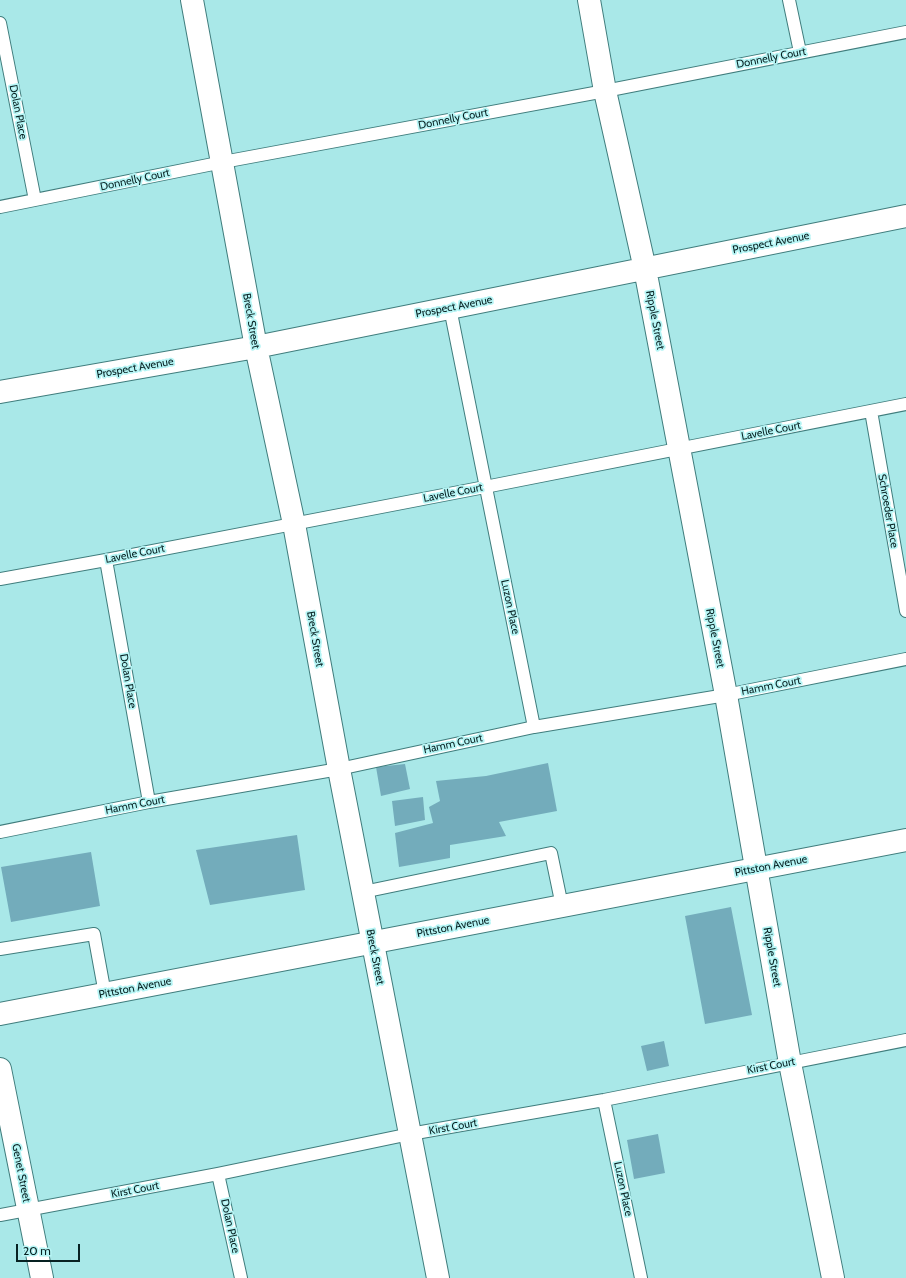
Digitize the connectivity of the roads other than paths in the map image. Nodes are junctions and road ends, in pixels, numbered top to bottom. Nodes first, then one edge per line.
1 (192, 0) edge
2 (589, 0) edge
3 (789, 0) edge
4 (0, 23) edge
5 (906, 32) edge
6 (800, 52) junction
7 (605, 91) junction
8 (223, 162) junction
9 (35, 200) junction
10 (0, 207) edge
11 (906, 216) edge
12 (645, 268) junction
13 (450, 308) junction
14 (256, 347) junction
15 (0, 392) edge
16 (906, 404) edge
17 (871, 411) junction
18 (679, 449) junction
19 (485, 487) junction
20 (294, 524) junction
21 (106, 560) junction
22 (0, 578) edge
23 (906, 612) edge
24 (906, 659) edge
25 (726, 695) junction
26 (534, 727) junction
27 (339, 769) junction
28 (149, 802) junction
29 (0, 832) edge
30 (906, 840) edge
31 (756, 869) junction
32 (363, 892) junction
33 (562, 906) junction
34 (372, 942) junction
35 (0, 949) edge
36 (105, 994) junction
37 (0, 1014) edge
38 (906, 1040) edge
39 (790, 1063) junction
40 (0, 1068) edge
41 (604, 1100) junction
42 (410, 1134) junction
43 (218, 1174) junction
44 (28, 1210) junction
45 (0, 1215) edge
46 (42, 1278) edge
47 (241, 1278) edge
48 (438, 1278) edge
49 (641, 1278) edge
50 (833, 1278) edge

1 - 8 street, Breck Street
2 - 7 street, Ripple Street
3 - 6 lane
4 - 9 lane, Dolan Place
5 - 6 lane, Donnelly Court
6 - 7 lane, Donnelly Court
7 - 8 lane, Donnelly Court
7 - 12 street, Ripple Street
8 - 9 lane, Donnelly Court
8 - 14 street, Breck Street
9 - 10 lane, Donnelly Court
11 - 12 street, Prospect Avenue
12 - 13 street, Prospect Avenue
12 - 18 street, Ripple Street
13 - 14 street, Prospect Avenue
13 - 19 lane, Luzon Place
14 - 15 street, Prospect Avenue
14 - 20 street, Breck Street
16 - 17 lane, Lavelle Court
17 - 18 lane, Lavelle Court
17 - 23 lane, Schroeder Place
18 - 19 lane, Lavelle Court
18 - 25 street, Ripple Street
19 - 20 lane, Lavelle Court
19 - 26 lane, Luzon Place
20 - 21 lane, Lavelle Court
20 - 27 street, Breck Street
21 - 22 lane, Lavelle Court
21 - 28 lane, Dolan Place
24 - 25 lane, Hamm Court
25 - 26 lane, Hamm Court
25 - 31 street, Ripple Street
26 - 27 lane, Hamm Court
27 - 28 lane, Hamm Court
27 - 32 street, Breck Street
28 - 29 lane, Hamm Court
30 - 31 street, Pittston Avenue
31 - 33 street, Pittston Avenue
31 - 39 street, Ripple Street
32 - 33 lane
32 - 34 street, Breck Street
33 - 34 street, Pittston Avenue
34 - 36 street, Pittston Avenue
34 - 42 street, Breck Street
35 - 36 lane
36 - 37 street, Pittston Avenue
38 - 39 lane, Kirst Court
39 - 41 lane, Kirst Court
39 - 50 street, Ripple Street
40 - 44 street, Genet Street
41 - 42 lane, Kirst Court
41 - 49 lane, Luzon Place
42 - 43 lane, Kirst Court
42 - 48 street, Breck Street
43 - 44 lane, Kirst Court
43 - 47 lane, Dolan Place
44 - 45 lane, Kirst Court
44 - 46 street, Genet Street

